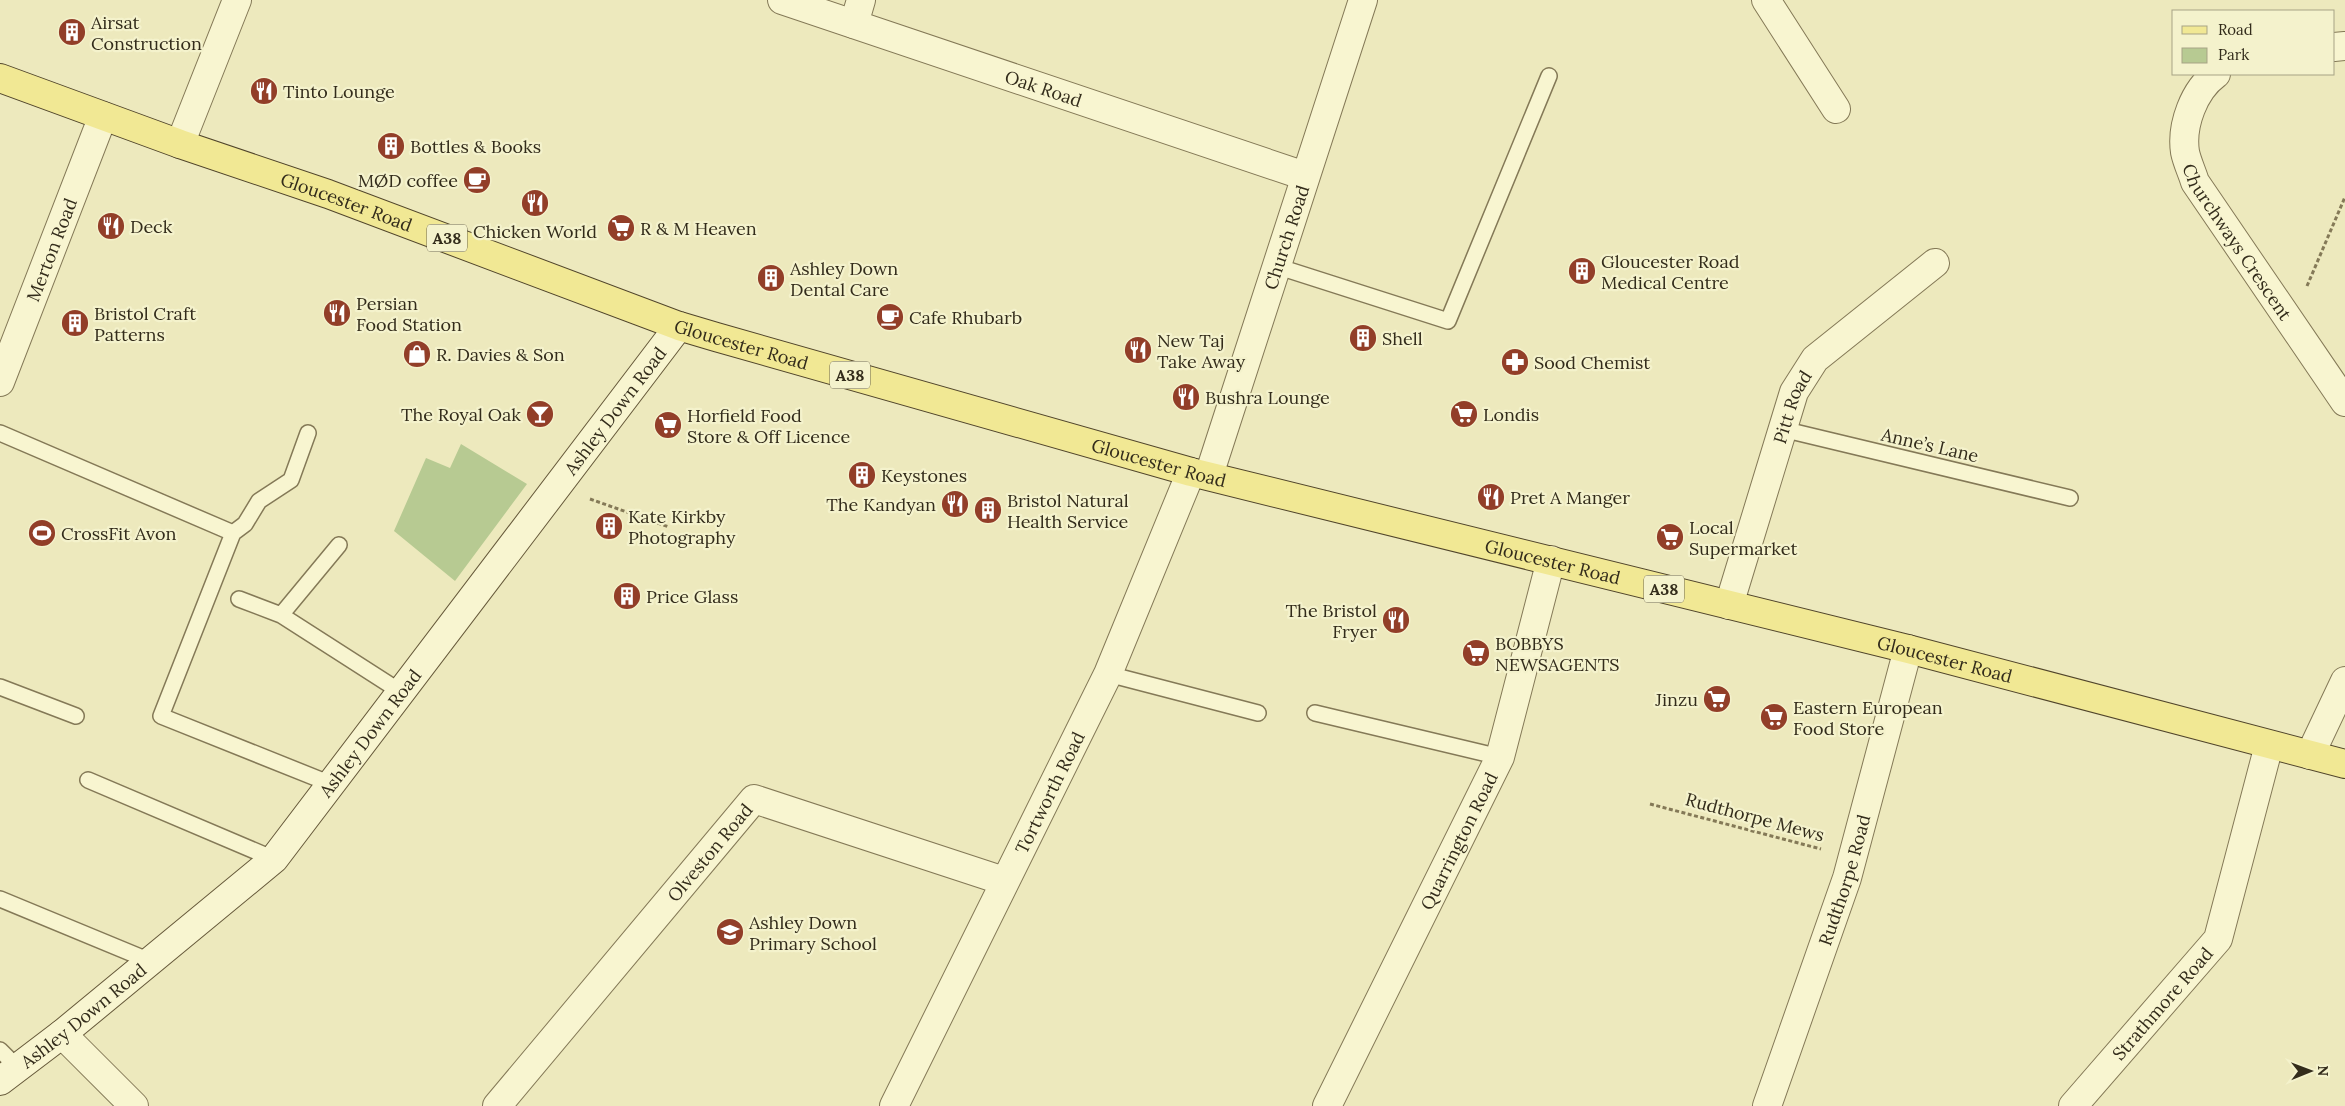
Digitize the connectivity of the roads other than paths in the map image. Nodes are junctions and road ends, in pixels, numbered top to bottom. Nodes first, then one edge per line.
1 (237, 0) edge
2 (782, 0) edge
3 (1766, 0) edge
4 (1353, 4) edge
5 (858, 12) edge
6 (2215, 75) edge
7 (1549, 76) dead end
8 (0, 78) edge
9 (1836, 109) dead end
10 (103, 116) junction
11 (180, 144) junction
12 (1305, 176) junction
13 (1935, 263) dead end
14 (1276, 266) junction
15 (679, 326) junction
16 (0, 382) edge
17 (2345, 402) edge
18 (1782, 429) junction
19 (0, 433) edge
20 (308, 433) dead end
21 (1200, 474) junction
22 (2070, 498) dead end
23 (233, 533) junction
24 (339, 545) dead end
25 (1551, 560) junction
26 (239, 599) dead end
27 (1729, 604) junction
28 (281, 615) junction
29 (1908, 649) junction
30 (1108, 674) junction
31 (2345, 681) edge
32 (0, 687) edge
33 (402, 692) junction
34 (1258, 713) dead end
35 (1315, 713) dead end
36 (76, 716) dead end
37 (2269, 745) junction
38 (2310, 755) junction
39 (1500, 757) junction
40 (2345, 764) edge
41 (88, 780) dead end
42 (331, 784) junction
43 (274, 859) junction
44 (1004, 881) junction
45 (0, 899) edge
46 (150, 961) junction
47 (62, 1034) junction
48 (6, 1066) edge
49 (134, 1106) edge
50 (497, 1106) edge
51 (894, 1106) edge
52 (1327, 1106) edge
53 (1767, 1106) edge
54 (2073, 1106) edge

1 - 11 street
2 - 5 street, Oak Road
3 - 9 street
4 - 12 street, Church Road
5 - 12 street, Oak Road
6 - 17 street, Churchways Crescent
7 - 14 lane
8 - 10 main road, Gloucester Road / A38
10 - 11 main road, Gloucester Road / A38
10 - 16 street, Merton Road
11 - 15 main road, Gloucester Road / A38
12 - 14 street, Church Road
13 - 18 street, Pitt Road
14 - 21 street, Church Road
15 - 21 main road, Gloucester Road / A38
15 - 33 street, Ashley Down Road
18 - 22 lane, Anne’s Lane
18 - 27 street, Pitt Road
19 - 23 lane
20 - 23 lane
21 - 25 main road, Gloucester Road / A38
21 - 30 street, Tortworth Road
23 - 42 lane
24 - 28 lane
25 - 27 main road, Gloucester Road / A38
25 - 39 street, Quarrington Road
26 - 28 lane
27 - 29 main road, Gloucester Road / A38
28 - 33 lane
29 - 37 main road, Gloucester Road / A38
29 - 53 street, Rudthorpe Road
30 - 34 lane
30 - 44 street, Tortworth Road
31 - 38 street
32 - 36 lane
33 - 42 street, Ashley Down Road
35 - 39 lane
37 - 38 main road, Gloucester Road / A38
37 - 54 street, Strathmore Road
38 - 40 main road, Gloucester Road / A38
39 - 52 street, Quarrington Road
41 - 43 lane
42 - 43 street, Ashley Down Road
43 - 46 street, Ashley Down Road
44 - 50 street, Olveston Road
44 - 51 street, Tortworth Road
45 - 46 lane
46 - 47 street, Ashley Down Road
47 - 48 street, Ashley Down Road
47 - 49 street

